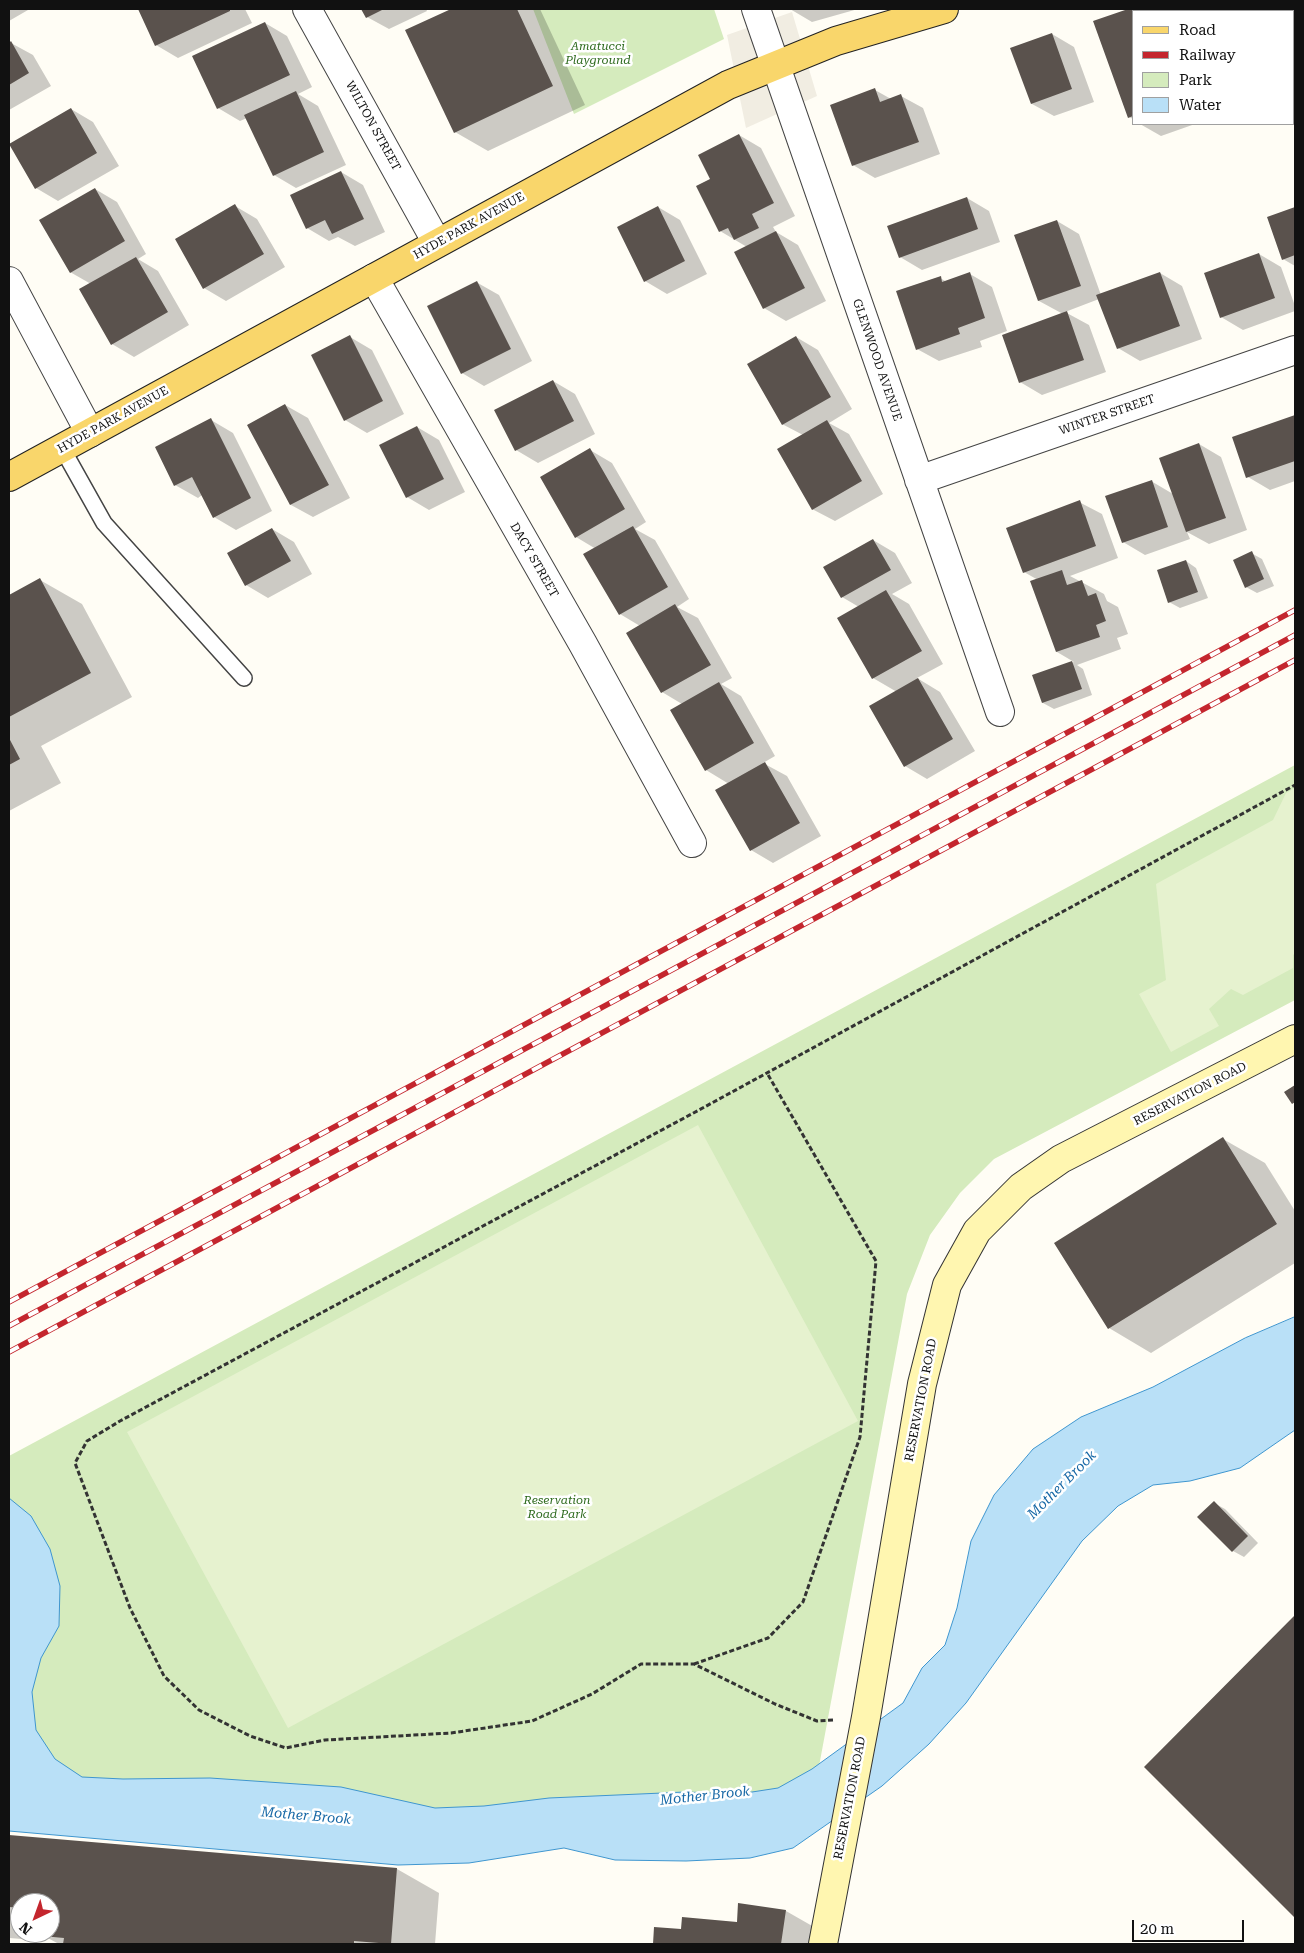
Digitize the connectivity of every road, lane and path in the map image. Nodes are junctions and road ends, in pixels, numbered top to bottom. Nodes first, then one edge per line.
1 (308, 9) edge
2 (756, 9) edge
3 (944, 9) edge
4 (775, 66) junction
5 (437, 243) junction
6 (374, 278) junction
7 (9, 282) edge
8 (1295, 350) edge
9 (90, 433) junction
10 (62, 448) junction
11 (9, 476) edge
12 (919, 480) junction
13 (244, 678) dead end
14 (1000, 712) dead end
15 (1295, 785) edge
16 (692, 843) dead end
17 (1295, 1039) edge
18 (767, 1073) junction
19 (694, 1664) junction
20 (866, 1717) junction
21 (823, 1944) edge

1 - 5 street, WILTON STREET
2 - 4 street, GLENWOOD AVENUE
3 - 4 main road, HYDE PARK AVENUE
4 - 5 main road, HYDE PARK AVENUE
4 - 12 street, GLENWOOD AVENUE
5 - 6 main road, HYDE PARK AVENUE
6 - 9 main road, HYDE PARK AVENUE
6 - 16 street, DACY STREET
7 - 9 street
8 - 12 street, WINTER STREET
9 - 10 main road, HYDE PARK AVENUE
10 - 11 main road, HYDE PARK AVENUE
10 - 13 lane
12 - 14 street, GLENWOOD AVENUE
15 - 18 path
17 - 20 main road, RESERVATION ROAD
18 - 19 path
18 - 19 path
19 - 20 path
20 - 21 main road, RESERVATION ROAD

